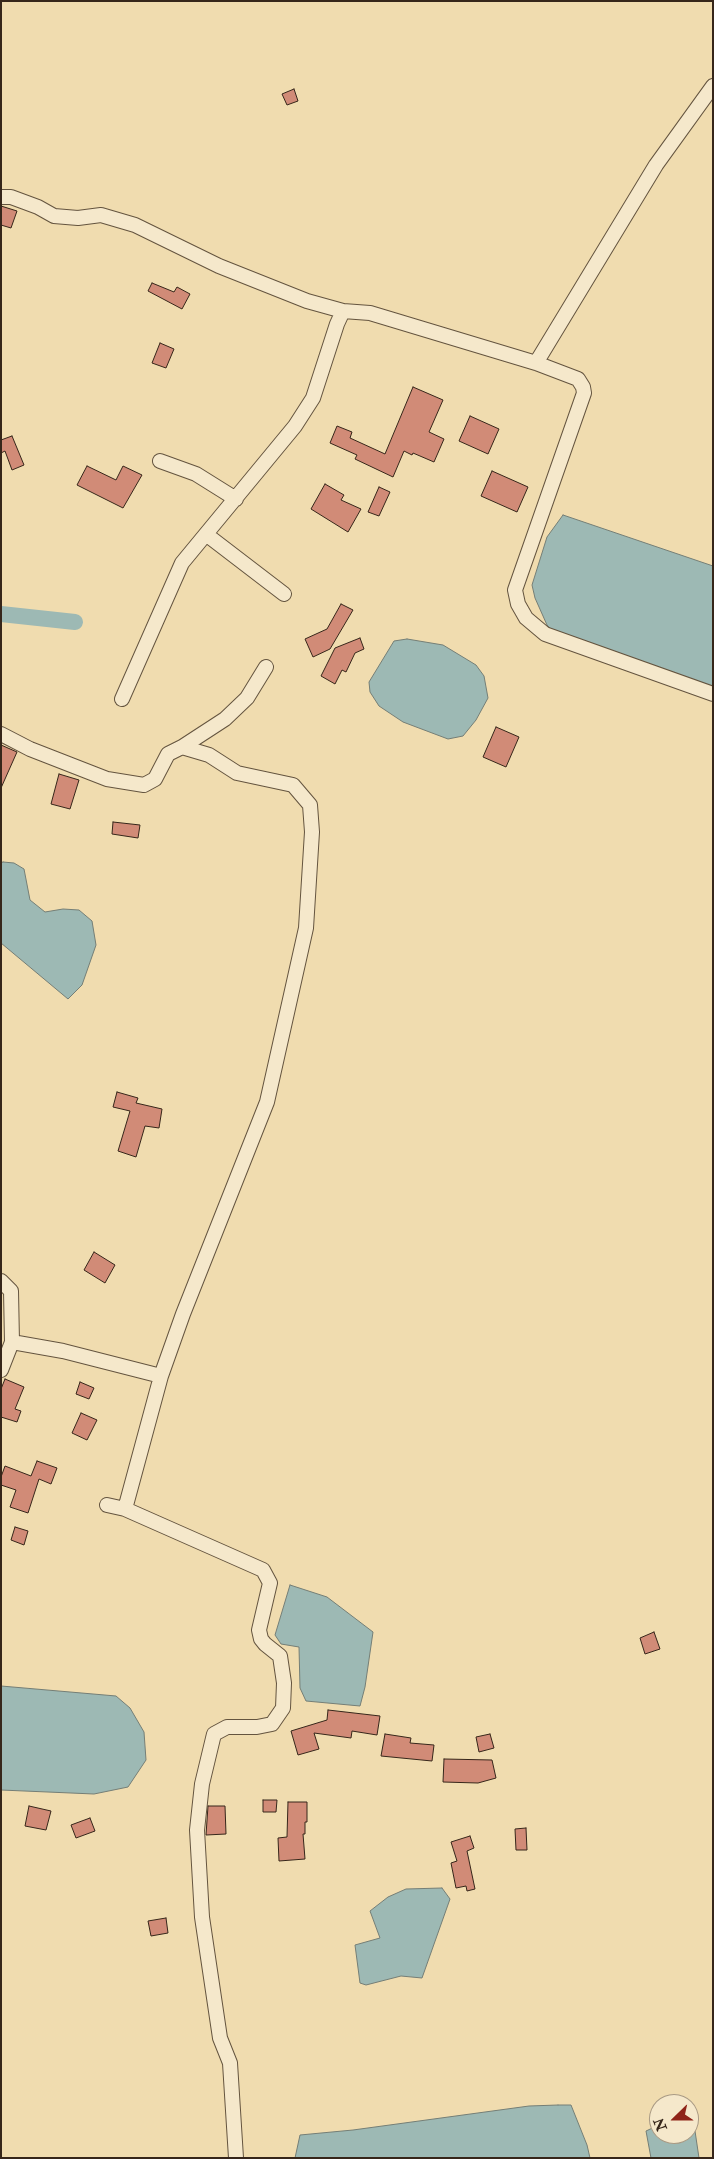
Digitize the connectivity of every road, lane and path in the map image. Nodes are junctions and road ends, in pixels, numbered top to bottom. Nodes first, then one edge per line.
1 (713, 86) edge
2 (1, 197) edge
3 (343, 311) junction
4 (536, 363) junction
5 (160, 460) dead end
6 (236, 499) junction
7 (207, 534) junction
8 (284, 594) dead end
9 (266, 668) dead end
10 (713, 694) edge
11 (122, 699) dead end
12 (1, 734) edge
13 (182, 747) junction
14 (1, 1281) edge
15 (12, 1342) junction
16 (1, 1370) edge
17 (161, 1376) junction
18 (107, 1505) dead end
19 (125, 1509) junction
20 (236, 2158) edge

1 - 4 street
2 - 3 street
3 - 4 street
3 - 6 street
4 - 10 street
5 - 6 street
6 - 7 street
7 - 8 street
7 - 11 street
9 - 13 street
12 - 13 street
13 - 17 street
14 - 15 street
15 - 16 street
15 - 17 street
17 - 19 street
18 - 19 street
19 - 20 street

